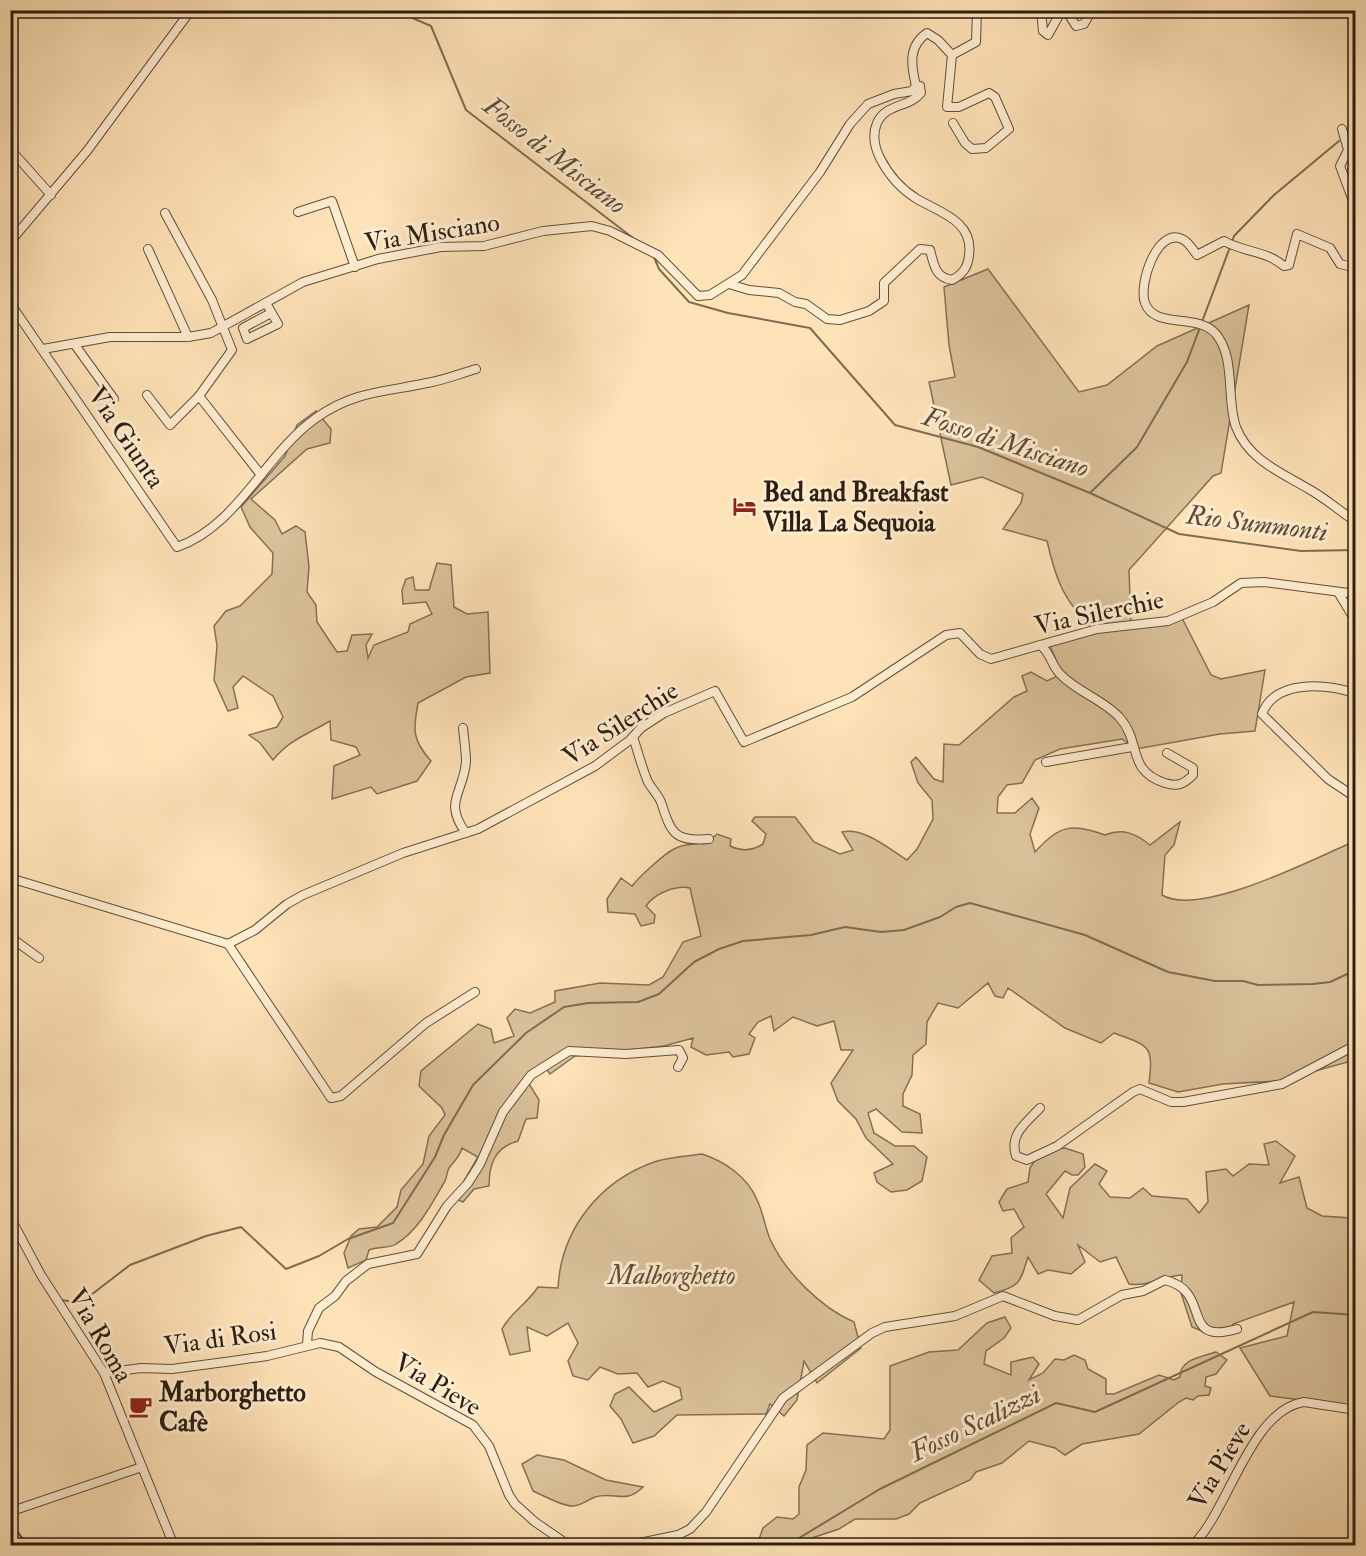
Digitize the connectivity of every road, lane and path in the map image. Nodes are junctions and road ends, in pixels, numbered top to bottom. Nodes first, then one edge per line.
1 (191, 10) edge
2 (977, 10) edge
3 (1041, 10) edge
4 (1064, 10) edge
5 (1092, 10) edge
6 (952, 54) junction
7 (916, 86) junction
8 (953, 123) dead end
9 (1342, 129) dead end
10 (10, 149) edge
11 (51, 195) junction
12 (1356, 209) edge
13 (298, 212) dead end
14 (165, 213) dead end
15 (10, 242) edge
16 (148, 249) dead end
17 (355, 267) junction
18 (1356, 273) edge
19 (729, 284) junction
20 (10, 303) edge
21 (266, 303) junction
22 (271, 313) dead end
23 (225, 327) junction
24 (188, 337) junction
25 (75, 345) junction
26 (43, 349) junction
27 (476, 369) dead end
28 (147, 395) dead end
29 (199, 396) junction
30 (114, 399) dead end
31 (261, 476) junction
32 (1356, 519) edge
33 (1338, 592) junction
34 (1353, 592) edge
35 (1356, 622) edge
36 (1040, 645) junction
37 (1355, 689) edge
38 (1356, 709) edge
39 (463, 728) dead end
40 (633, 737) junction
41 (1132, 747) junction
42 (1167, 753) dead end
43 (1046, 762) dead end
44 (1352, 795) dead end
45 (466, 833) junction
46 (709, 839) dead end
47 (10, 878) edge
48 (10, 937) edge
49 (228, 944) junction
50 (39, 958) dead end
51 (475, 992) dead end
52 (1356, 1045) edge
53 (678, 1067) dead end
54 (1040, 1108) dead end
55 (10, 1217) edge
56 (1237, 1329) dead end
57 (306, 1344) junction
58 (104, 1373) junction
59 (1356, 1410) edge
60 (142, 1467) junction
61 (12, 1511) dead end
62 (1356, 1518) edge
63 (10, 1531) edge
64 (21, 1545) edge
65 (174, 1545) edge
66 (570, 1545) edge
67 (625, 1545) edge
68 (1192, 1545) edge
69 (1352, 1545) edge

1 - 11 street
2 - 6 street
3 - 4 street
4 - 5 street
6 - 7 street
6 - 8 street
7 - 19 street, Via Misciano
7 - 19 street
9 - 12 street
10 - 11 street
11 - 15 street
13 - 17 street
14 - 23 street
16 - 24 street
17 - 19 street, Via Misciano
17 - 21 street, Via Misciano
18 - 32 street
20 - 26 street
21 - 22 street
21 - 23 street, Via Misciano
23 - 24 street, Via Misciano
23 - 29 street
24 - 25 street, Via Misciano
25 - 26 street, Via Misciano
25 - 30 street
26 - 31 street, Via Giunta
27 - 31 street
28 - 29 street
29 - 31 street
33 - 34 street, Via Silerchie
33 - 35 street
33 - 36 street, Via Silerchie
36 - 40 street, Via Silerchie
36 - 41 street
37 - 38 street
37 - 44 street
39 - 45 street
40 - 45 street, Via Silerchie
40 - 46 street
41 - 42 street
41 - 43 street
45 - 49 street, Via Silerchie
47 - 49 street
48 - 50 street
49 - 51 street
52 - 54 street
53 - 57 street
55 - 58 street, Via Roma
56 - 67 street
57 - 58 street, Via di Rosi
57 - 66 street, Via Pieve
58 - 60 street, Via Roma
59 - 68 street, Via Pieve
60 - 61 street
60 - 65 street, Via Roma
62 - 69 street
63 - 64 main road

